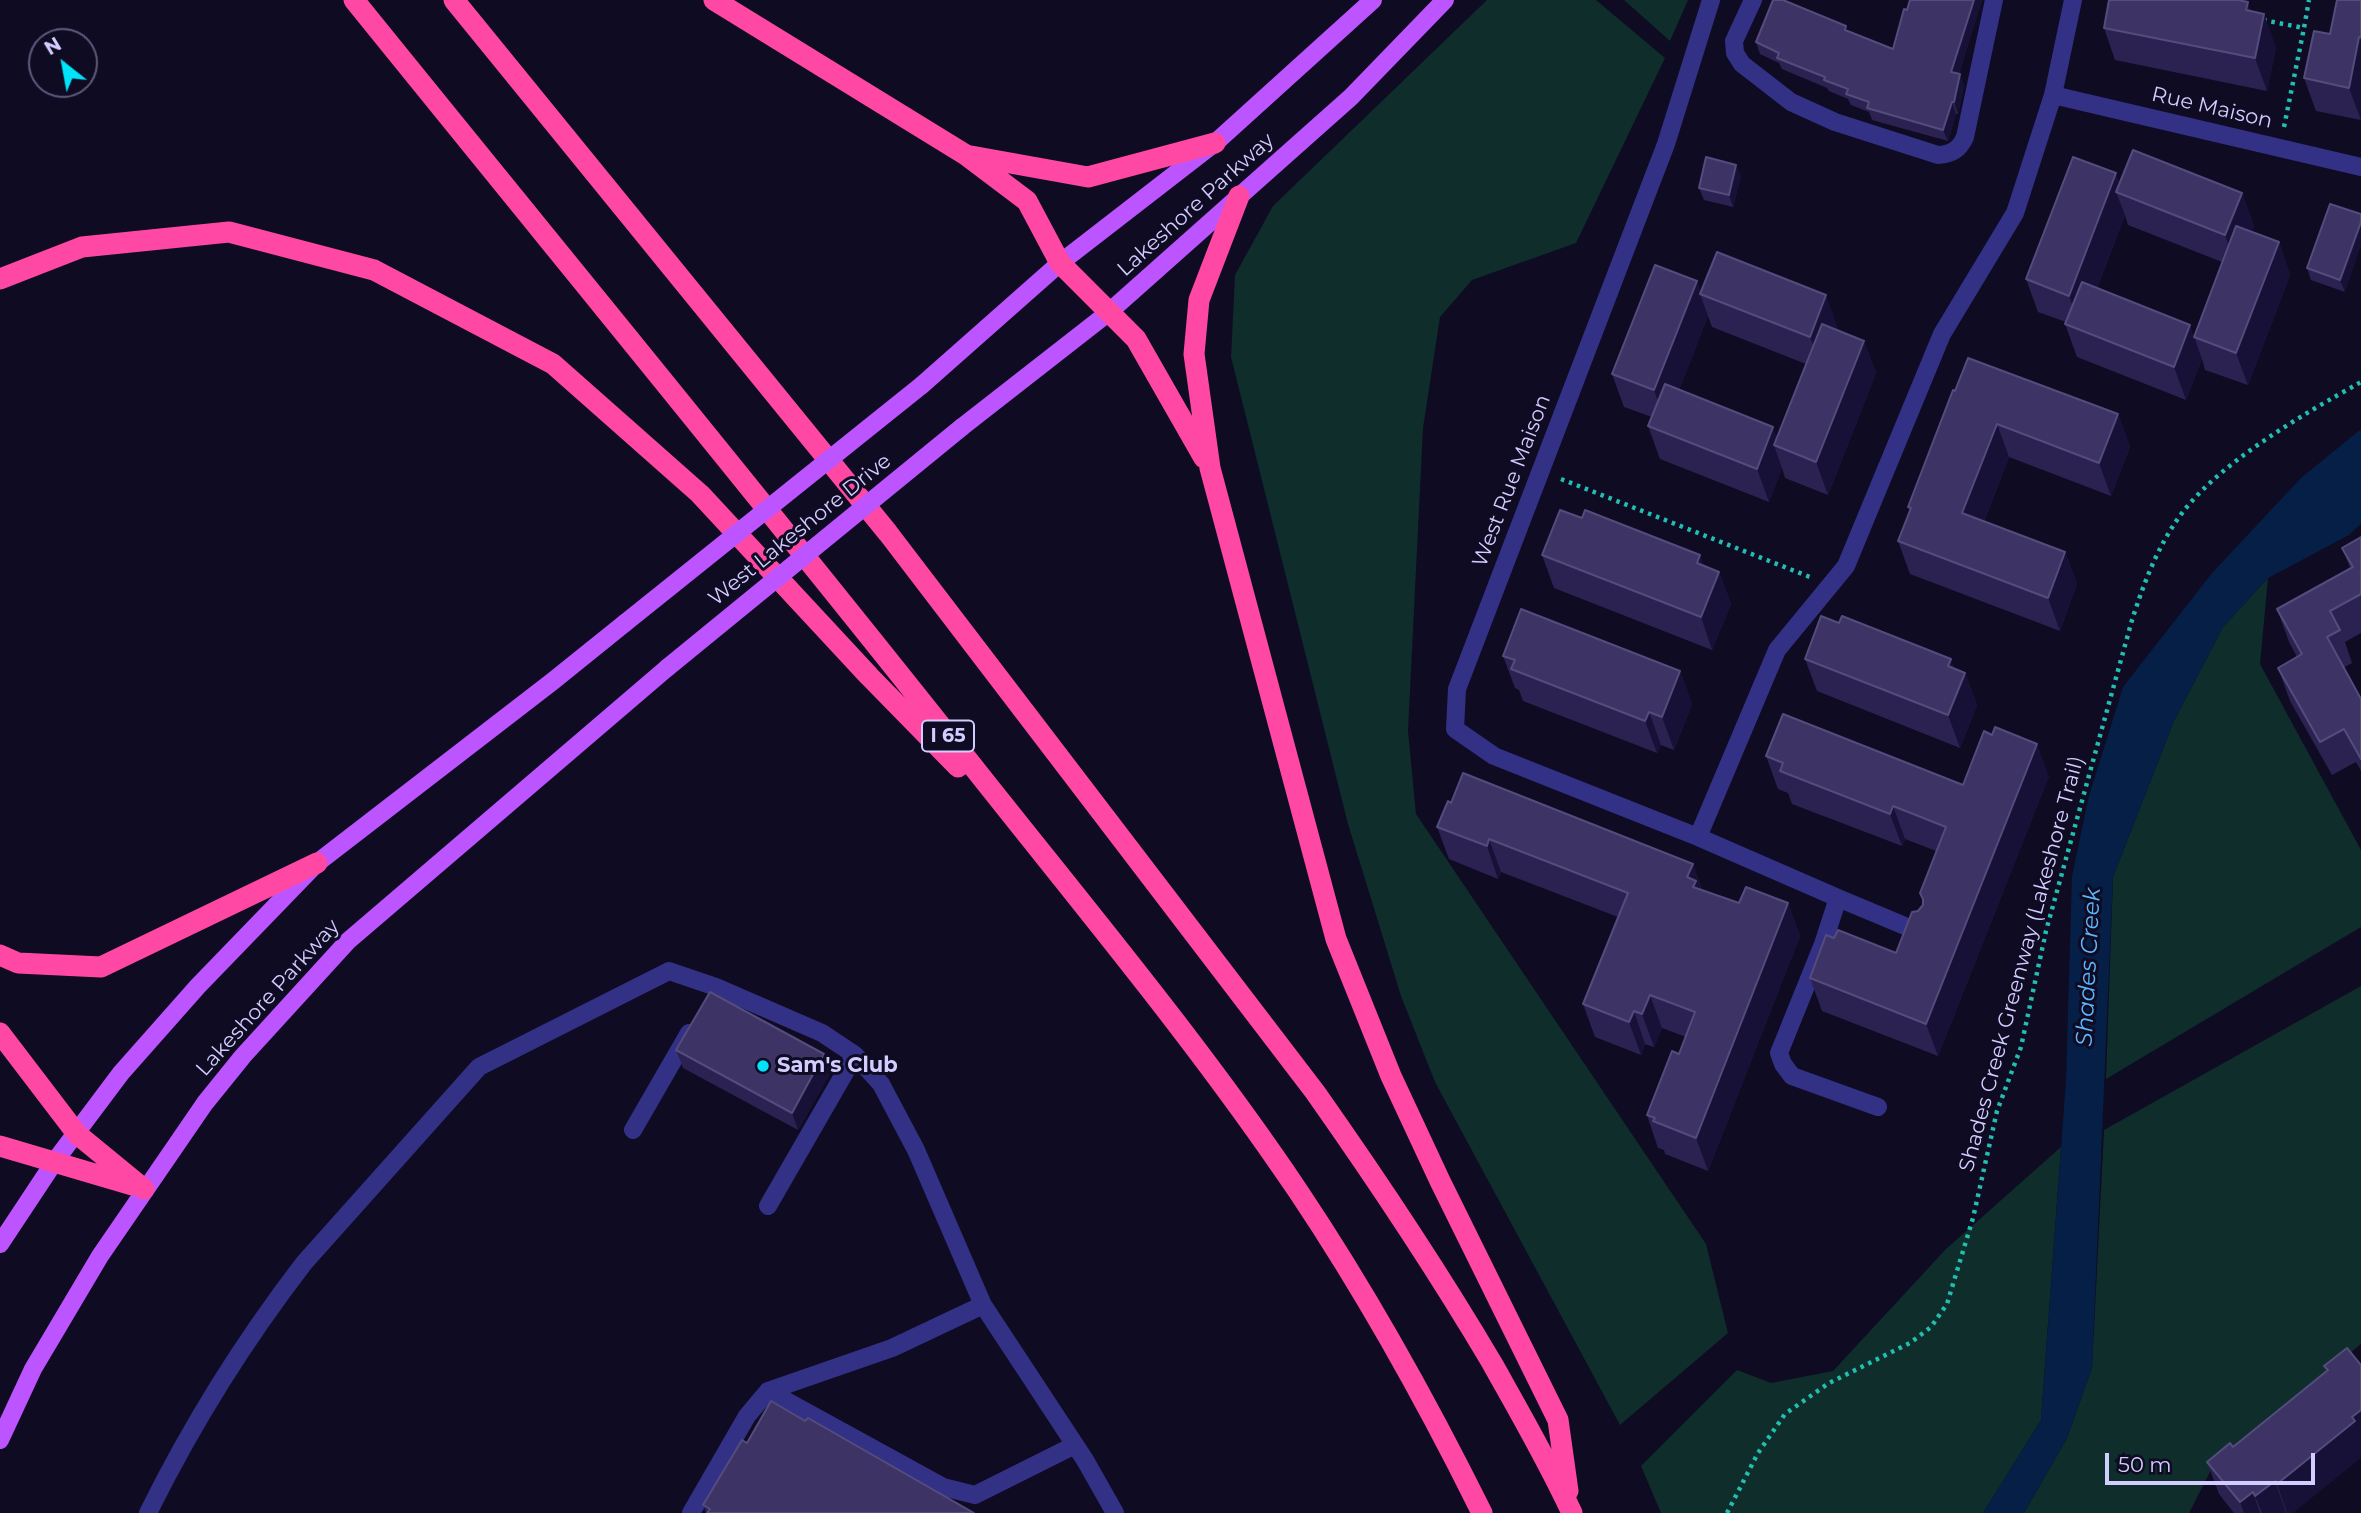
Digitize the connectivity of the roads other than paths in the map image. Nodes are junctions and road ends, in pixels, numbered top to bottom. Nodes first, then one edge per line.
1 (354, 0) edge
2 (454, 0) edge
3 (714, 0) edge
4 (1373, 0) edge
5 (1445, 0) edge
6 (1711, 0) edge
7 (1753, 0) edge
8 (1994, 0) edge
9 (2073, 0) edge
10 (2053, 95) junction
11 (1215, 143) junction
12 (966, 155) junction
13 (2361, 167) edge
14 (1239, 196) junction
15 (1060, 263) junction
16 (0, 279) edge
17 (1108, 313) junction
18 (922, 385) joint
19 (962, 427) joint
20 (1210, 468) junction
21 (667, 668) joint
22 (1698, 837) junction
23 (1033, 843) junction
24 (317, 863) junction
25 (1838, 898) junction
26 (1924, 934) edge
27 (0, 956) edge
28 (697, 1019) edge
29 (0, 1033) edge
30 (855, 1055) junction
31 (1878, 1107) dead end
32 (633, 1130) dead end
33 (77, 1134) junction
34 (0, 1146) edge
35 (55, 1161) junction
36 (144, 1189) junction
37 (768, 1206) dead end
38 (0, 1244) edge
39 (983, 1305) junction
40 (768, 1391) junction
41 (0, 1440) edge
42 (1075, 1445) junction
43 (1571, 1511) edge
44 (148, 1513) edge
45 (691, 1513) edge
46 (1115, 1513) edge
47 (1482, 1513) edge

1 - 23 highway, I 65
2 - 43 highway
3 - 12 highway
4 - 11 main road, Lakeshore Parkway
5 - 14 main road, Lakeshore Parkway
6 - 22 street, West Rue Maison
7 - 8 street
9 - 10 street
10 - 13 street, Rue Maison
10 - 22 street
11 - 12 highway
11 - 15 main road, Lakeshore Parkway
12 - 15 highway
14 - 17 main road, Lakeshore Parkway
14 - 20 highway
15 - 17 highway
15 - 18 main road, Lakeshore Parkway
16 - 23 highway
17 - 19 main road, Lakeshore Parkway
17 - 20 highway
18 - 24 main road, West Lakeshore Drive, bridge
19 - 21 main road, West Lakeshore Drive, bridge
20 - 43 highway
21 - 36 main road, Lakeshore Parkway
22 - 25 street, West Rue Maison
23 - 47 highway, I 65
24 - 27 highway
24 - 33 main road
25 - 26 street, West Rue Maison
25 - 31 street
28 - 32 street
29 - 33 highway
30 - 37 street
30 - 39 street
30 - 44 street
33 - 35 main road
33 - 36 highway
34 - 35 highway
35 - 36 highway
35 - 38 main road
36 - 41 main road, Lakeshore Parkway
39 - 40 street
39 - 42 street
40 - 42 street
40 - 45 street
42 - 46 street

